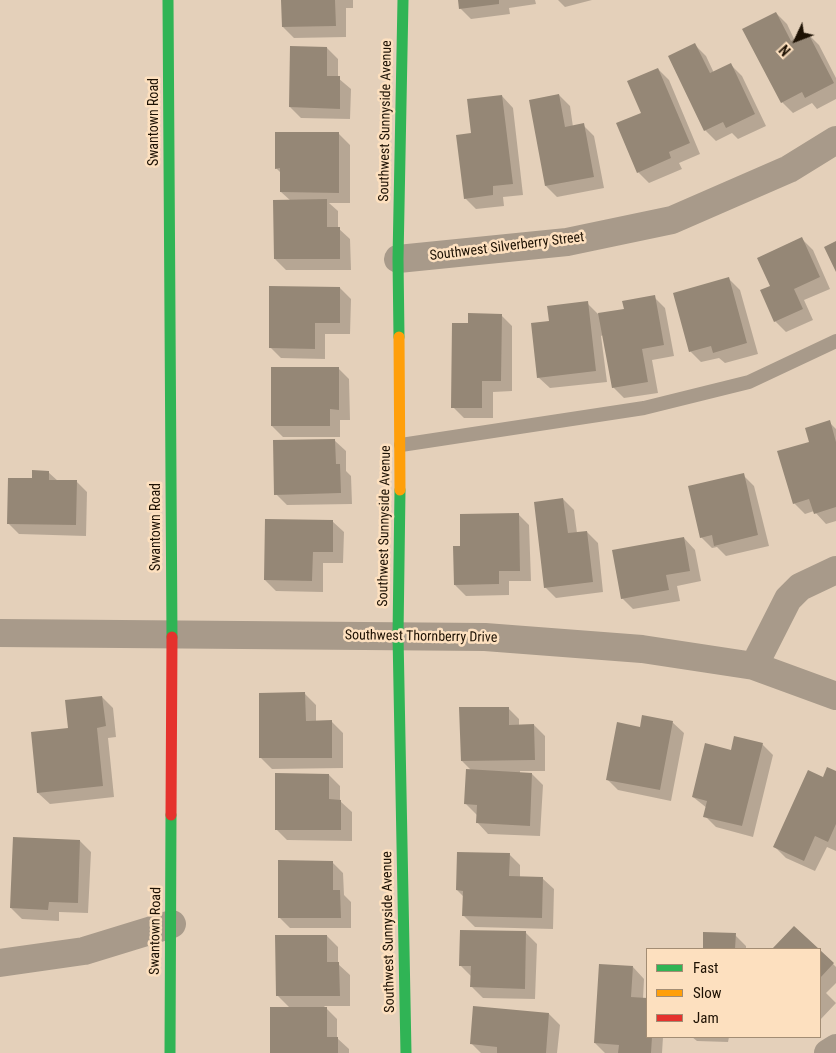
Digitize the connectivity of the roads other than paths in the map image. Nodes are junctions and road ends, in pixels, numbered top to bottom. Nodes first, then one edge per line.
1 (168, 0) edge
2 (403, 0) edge
3 (836, 140) edge
4 (398, 259) junction
5 (836, 341) edge
6 (401, 444) junction
7 (836, 570) edge
8 (0, 633) edge
9 (172, 633) junction
10 (398, 635) junction
11 (754, 666) junction
12 (836, 696) edge
13 (172, 924) junction
14 (0, 963) edge
15 (836, 1048) edge
16 (170, 1053) edge
17 (406, 1053) edge
18 (828, 1053) edge

1 - 9 street, Swantown Road
2 - 4 street, Southwest Sunnyside Avenue
3 - 4 street, Southwest Silverberry Street
4 - 6 street, Southwest Sunnyside Avenue
5 - 6 lane
6 - 10 street, Southwest Sunnyside Avenue
7 - 11 street
8 - 9 street, Southwest Thornberry Drive
9 - 10 street, Southwest Thornberry Drive
9 - 13 street, Swantown Road
10 - 11 street, Southwest Thornberry Drive
10 - 17 street, Southwest Sunnyside Avenue
11 - 12 street, Southwest Thornberry Drive
13 - 14 street
13 - 16 street, Swantown Road
15 - 18 street

